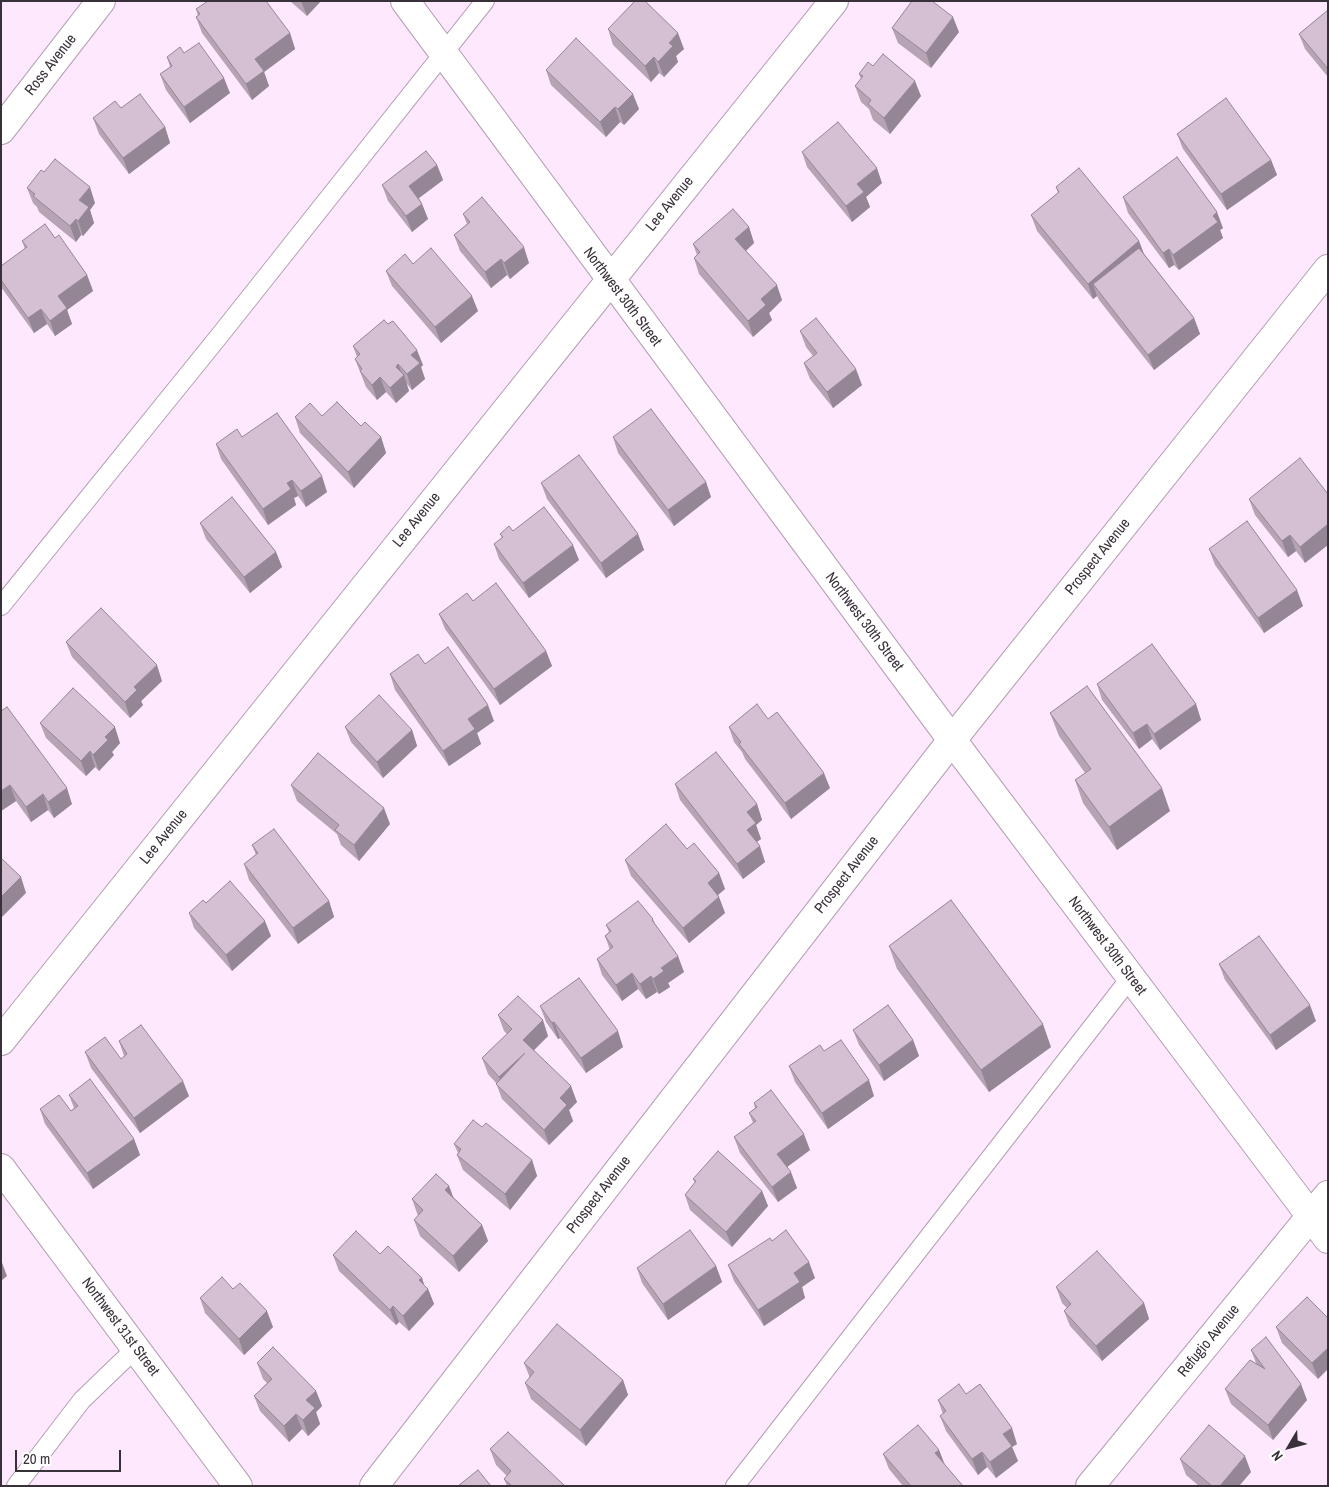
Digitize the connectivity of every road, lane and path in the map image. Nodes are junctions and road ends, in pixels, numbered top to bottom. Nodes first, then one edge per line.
1 (101, 1) edge
2 (405, 1) edge
3 (485, 1) edge
4 (834, 1) edge
5 (443, 54) junction
6 (1, 130) edge
7 (1328, 269) edge
8 (609, 280) junction
9 (1, 606) edge
10 (952, 740) junction
11 (1131, 977) junction
12 (1, 1041) edge
13 (1, 1168) edge
14 (1328, 1195) edge
15 (1311, 1216) junction
16 (1328, 1239) edge
17 (136, 1348) junction
18 (16, 1486) edge
19 (238, 1486) edge
20 (374, 1486) edge
21 (735, 1486) edge
22 (1090, 1486) edge

1 - 6 street, Ross Avenue
2 - 5 street, Northwest 30th Street
3 - 5 lane
4 - 8 street, Lee Avenue
5 - 8 street, Northwest 30th Street
5 - 9 lane
7 - 10 street, Prospect Avenue
8 - 10 street, Northwest 30th Street
8 - 12 street, Lee Avenue
10 - 11 street, Northwest 30th Street
10 - 20 street, Prospect Avenue
11 - 15 street, Northwest 30th Street
11 - 21 lane
13 - 17 street, Northwest 31st Street
14 - 15 street, Refugio Avenue
15 - 16 street, Northwest 30th Street
15 - 22 street, Refugio Avenue
17 - 18 lane
17 - 19 street, Northwest 31st Street

